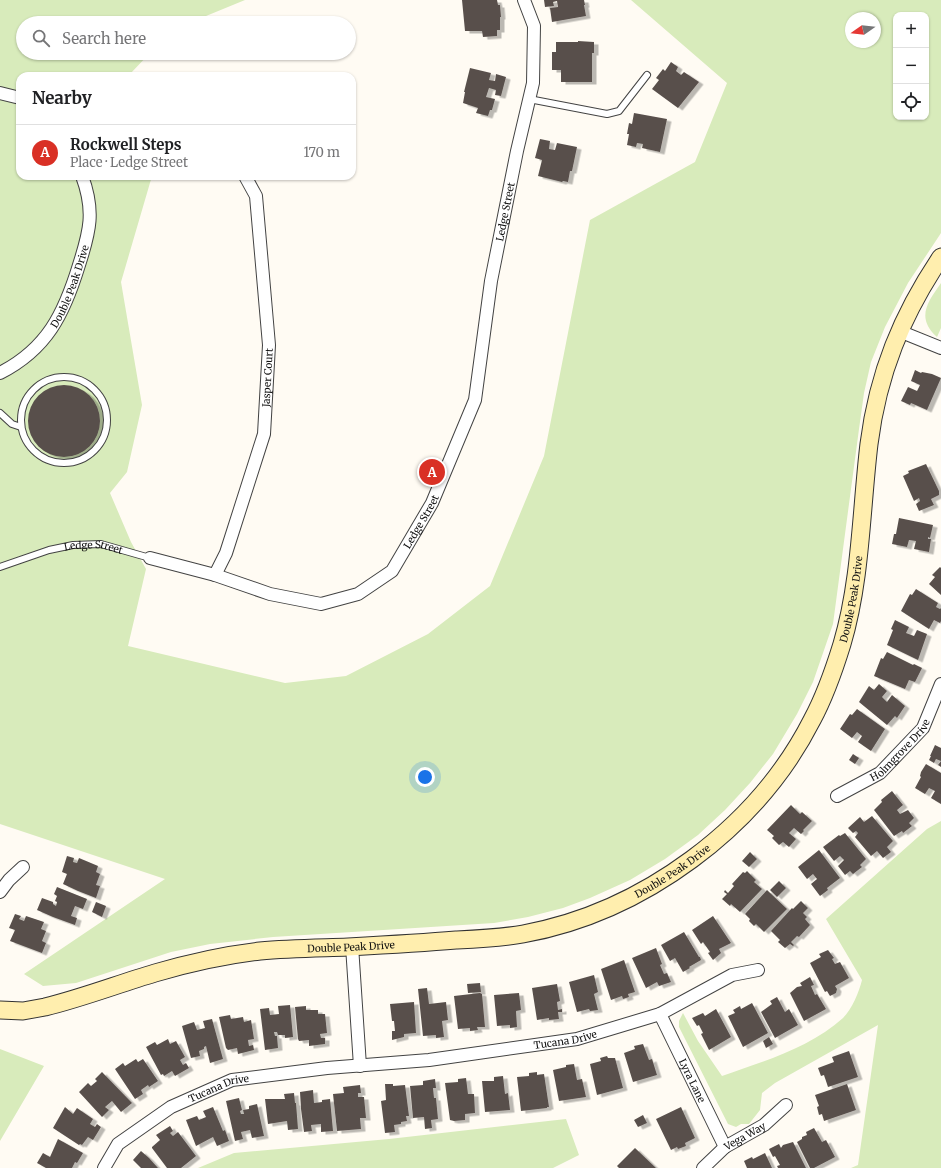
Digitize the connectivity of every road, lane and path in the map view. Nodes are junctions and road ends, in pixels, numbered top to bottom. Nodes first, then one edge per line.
1 (524, 0) edge
2 (647, 75) dead end
3 (0, 93) edge
4 (16, 97) edge
5 (530, 100) junction
6 (83, 180) edge
7 (247, 180) edge
8 (941, 256) edge
9 (899, 331) junction
10 (941, 348) edge
11 (0, 373) edge
12 (0, 413) edge
13 (21, 427) junction
14 (150, 558) joint
15 (0, 567) edge
16 (215, 575) junction
17 (941, 684) edge
18 (837, 796) dead end
19 (23, 867) dead end
20 (0, 892) edge
21 (352, 946) junction
22 (758, 970) dead end
23 (0, 1010) edge
24 (660, 1014) junction
25 (360, 1066) junction
26 (786, 1105) dead end
27 (725, 1147) junction
28 (104, 1168) edge
29 (703, 1168) edge

1 - 5 street, Ledge Street
2 - 5 lane
3 - 4 street
5 - 16 street, Ledge Street
6 - 11 street, Double Peak Drive
7 - 16 street, Jasper Court
8 - 9 street, Double Peak Drive
9 - 10 street
9 - 21 street, Double Peak Drive
12 - 13 lane
13 - 13 lane
14 - 15 lane, Ledge Street
14 - 16 street, Ledge Street
17 - 18 street, Holmgrove Drive
19 - 20 street
21 - 23 street, Double Peak Drive
21 - 25 street
22 - 24 street, Tucana Drive
24 - 25 street, Tucana Drive
24 - 27 street, Lyra Lane
25 - 28 street, Tucana Drive
26 - 27 street, Vega Way
27 - 29 street, Vega Way

